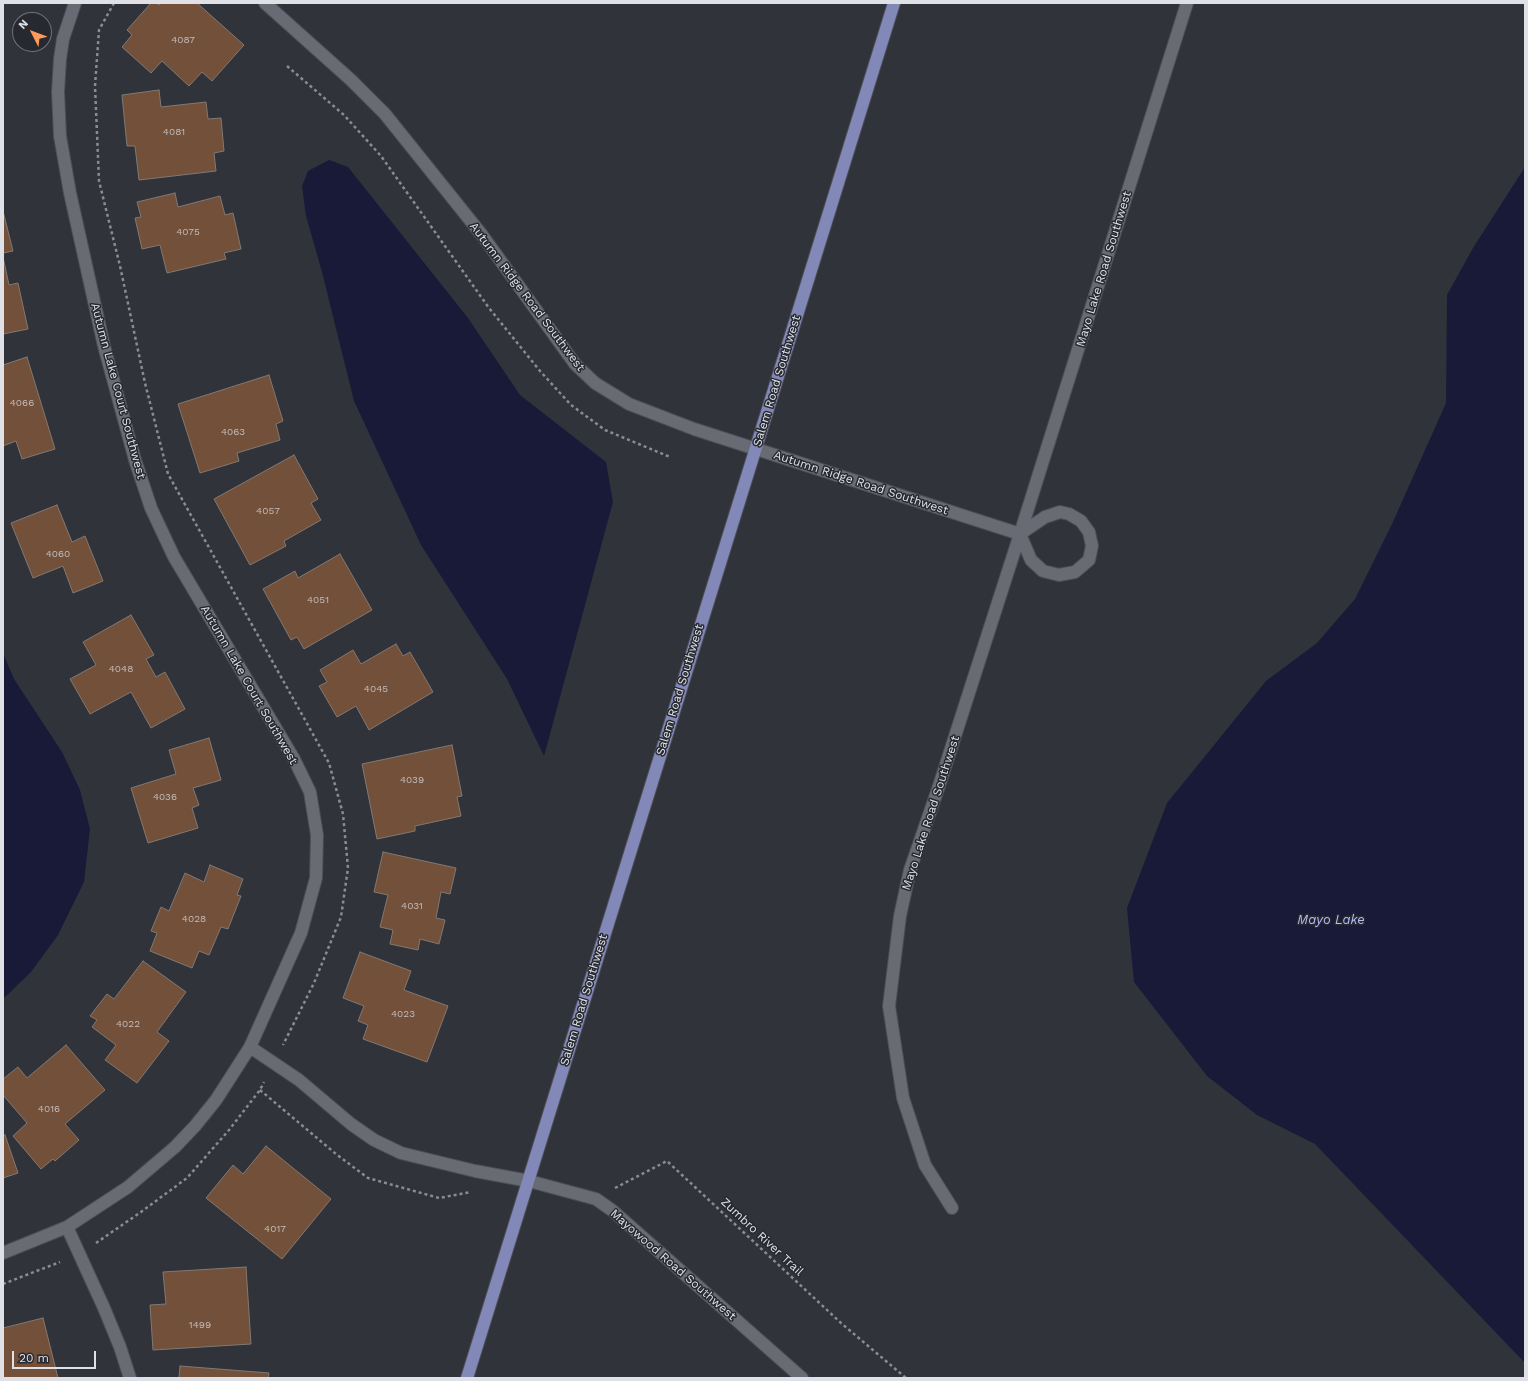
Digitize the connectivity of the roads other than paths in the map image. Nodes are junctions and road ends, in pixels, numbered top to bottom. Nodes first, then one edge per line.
1 (75, 3) edge
2 (265, 3) edge
3 (894, 3) edge
4 (1187, 3) edge
5 (756, 448) junction
6 (1020, 534) junction
7 (250, 1047) junction
8 (529, 1181) junction
9 (952, 1208) dead end
10 (67, 1227) junction
11 (3, 1253) edge
12 (130, 1378) edge
13 (467, 1378) edge
14 (802, 1378) edge

1 - 7 street, Autumn Lake Court Southwest
2 - 5 street, Autumn Ridge Road Southwest
3 - 5 main road, Salem Road Southwest
4 - 6 street, Mayo Lake Road Southwest
5 - 6 street, Autumn Ridge Road Southwest
5 - 8 main road, Salem Road Southwest
6 - 6 street
6 - 9 street, Mayo Lake Road Southwest
7 - 8 street, Mayowood Road Southwest
7 - 10 street, Autumn Lake Court Southwest
8 - 13 main road, Salem Road Southwest
8 - 14 street, Mayowood Road Southwest
10 - 11 street, Autumn Lake Court Southwest
10 - 12 street

